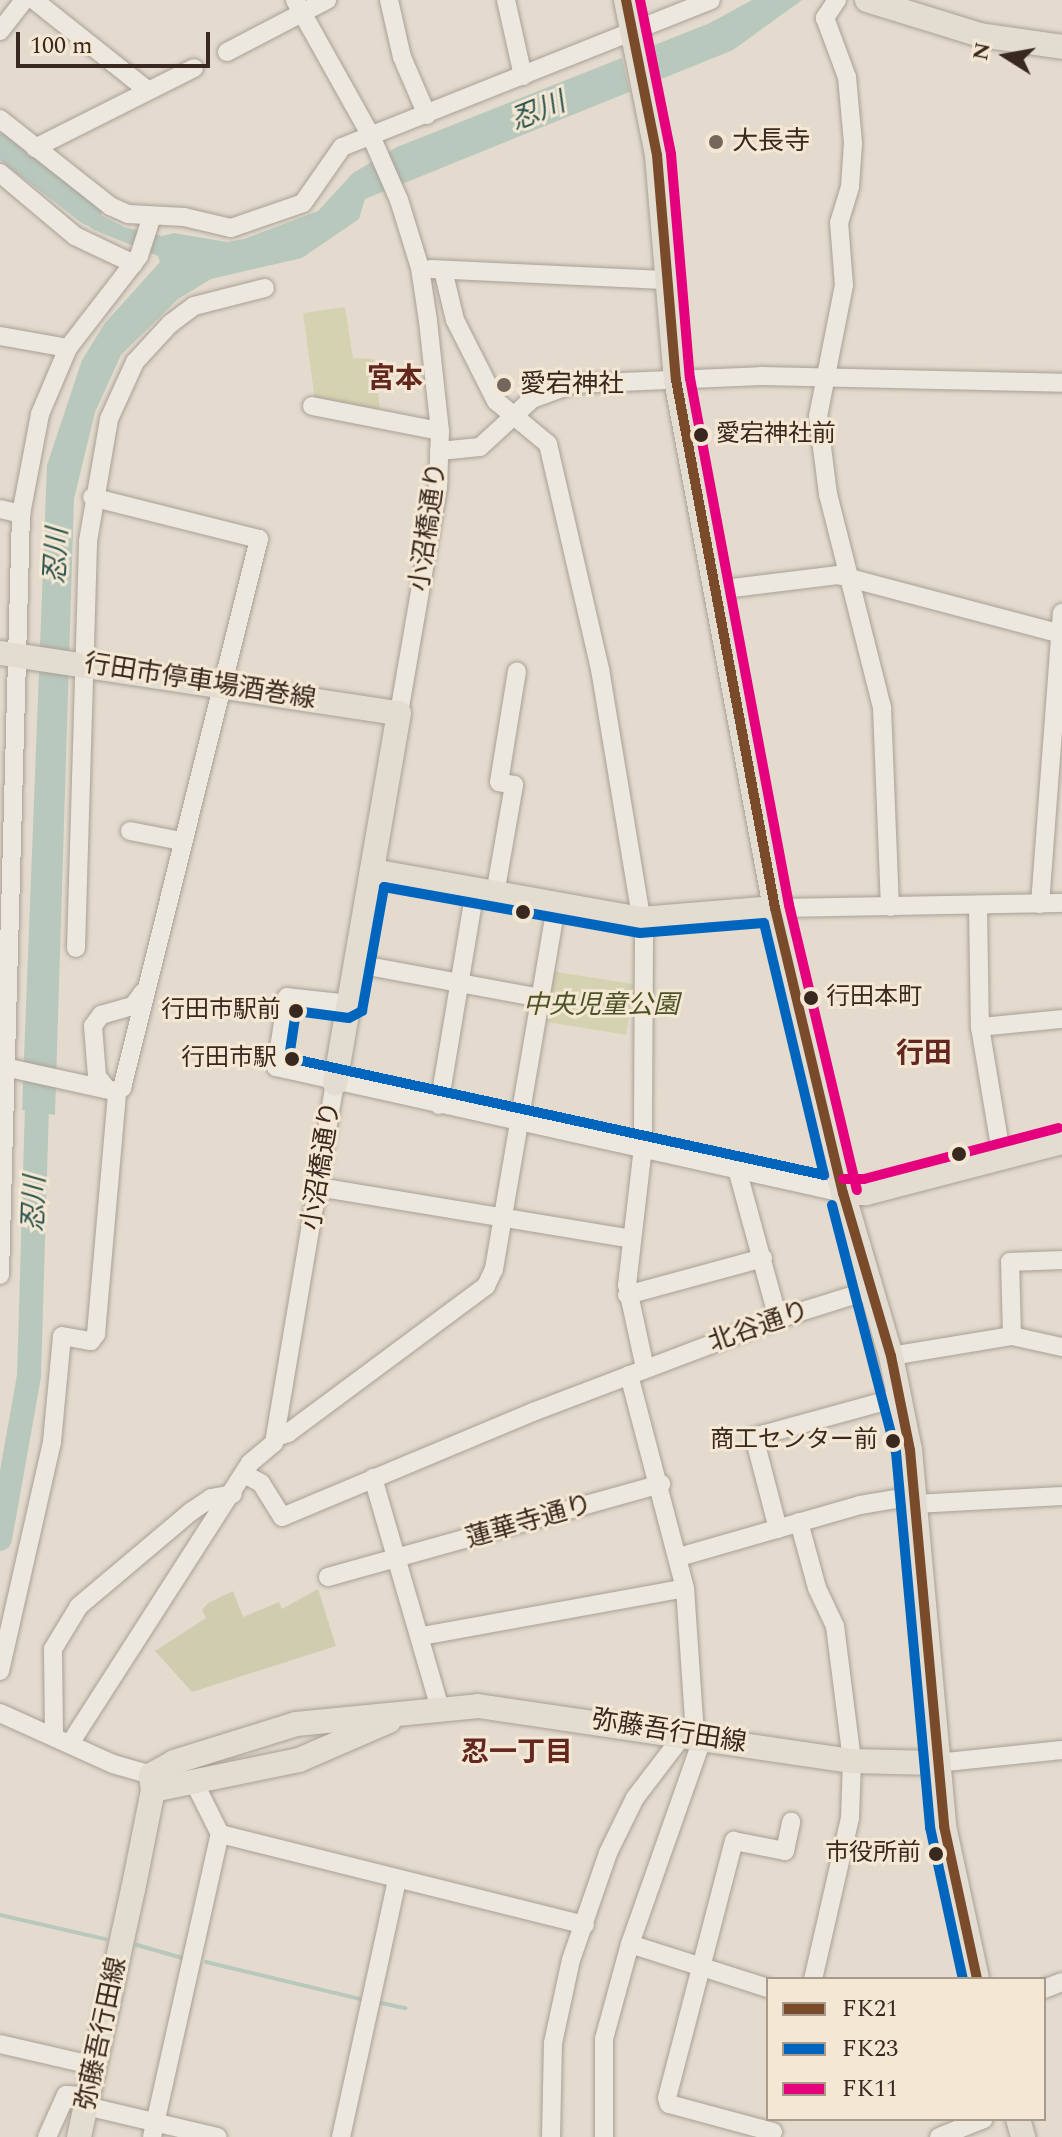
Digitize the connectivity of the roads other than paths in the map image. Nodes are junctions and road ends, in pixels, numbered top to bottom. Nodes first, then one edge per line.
1 (24, 0) edge
2 (34, 0) edge
3 (327, 0) edge
4 (389, 0) edge
5 (506, 0) edge
6 (626, 0) edge
7 (711, 0) edge
8 (837, 0) edge
9 (867, 0) edge
10 (299, 7) edge
11 (0, 31) edge
12 (634, 35) junction
13 (1062, 47) edge
14 (227, 52) dead end
15 (194, 68) dead end
16 (523, 76) junction
17 (147, 90) junction
18 (427, 115) junction
19 (0, 119) edge
20 (372, 138) junction
21 (35, 148) junction
22 (0, 173) edge
23 (149, 224) junction
24 (136, 260) junction
25 (420, 268) junction
26 (443, 270) junction
27 (664, 280) junction
28 (265, 288) dead end
29 (0, 336) edge
30 (68, 348) junction
31 (825, 377) junction
32 (676, 380) junction
33 (1062, 383) edge
34 (312, 406) dead end
35 (515, 416) junction
36 (440, 431) junction
37 (439, 451) junction
38 (92, 497) junction
39 (0, 509) edge
40 (21, 514) junction
41 (851, 578) junction
42 (716, 590) junction
43 (1062, 613) edge
44 (1061, 633) edge
45 (13, 655) edge
46 (82, 664) junction
47 (517, 671) dead end
48 (222, 684) junction
49 (399, 713) junction
50 (130, 831) dead end
51 (181, 841) junction
52 (373, 871) junction
53 (485, 892) junction
54 (1062, 903) edge
55 (1040, 904) junction
56 (556, 905) junction
57 (978, 906) junction
58 (890, 907) junction
59 (775, 908) junction
60 (641, 919) junction
61 (6, 939) edge
62 (76, 948) dead end
63 (357, 964) junction
64 (460, 984) junction
65 (143, 992) junction
66 (540, 998) junction
67 (350, 1004) junction
68 (1062, 1019) edge
69 (980, 1027) junction
70 (133, 1035) junction
71 (95, 1051) junction
72 (5, 1067) edge
73 (72, 1079) junction
74 (335, 1084) junction
75 (112, 1090) junction
76 (439, 1105) junction
77 (519, 1120) junction
78 (1062, 1142) edge
79 (643, 1147) junction
80 (1002, 1158) junction
81 (737, 1169) junction
82 (318, 1187) junction
83 (843, 1193) junction
84 (503, 1217) junction
85 (1, 1239) edge
86 (632, 1239) junction
87 (763, 1258) junction
88 (1062, 1260) edge
89 (0, 1275) edge
90 (873, 1289) junction
91 (627, 1295) junction
92 (778, 1319) junction
93 (1012, 1336) junction
94 (1062, 1347) edge
95 (891, 1356) junction
96 (637, 1372) junction
97 (900, 1397) junction
98 (276, 1437) junction
99 (244, 1474) junction
100 (373, 1478) junction
101 (661, 1484) junction
102 (233, 1494) junction
103 (1062, 1496) edge
104 (915, 1500) junction
105 (799, 1522) junction
106 (778, 1529) junction
107 (679, 1557) junction
108 (398, 1560) junction
109 (328, 1577) dead end
110 (685, 1588) junction
111 (422, 1636) junction
112 (0, 1671) edge
113 (440, 1709) junction
114 (0, 1713) edge
115 (402, 1715) junction
116 (54, 1733) junction
117 (694, 1736) junction
118 (71, 1742) junction
119 (1062, 1750) edge
120 (852, 1761) junction
121 (936, 1763) junction
122 (194, 1782) junction
123 (152, 1783) junction
124 (791, 1822) dead end
125 (220, 1834) junction
126 (397, 1880) junction
127 (585, 1925) junction
128 (630, 1944) junction
129 (699, 1967) junction
130 (813, 1977) edge
131 (976, 1977) edge
132 (766, 1987) edge
133 (0, 2044) edge
134 (95, 2066) junction
135 (87, 2101) junction
136 (979, 2121) edge
137 (774, 2129) edge
138 (154, 2130) edge
139 (47, 2137) edge
140 (79, 2137) edge
141 (217, 2137) edge
142 (341, 2137) edge
143 (551, 2137) edge
144 (604, 2137) edge
145 (939, 2137) edge

1 - 11 street
2 - 17 street
3 - 10 street
4 - 18 street
5 - 16 street
6 - 12 main road
7 - 12 street
8 - 31 street
9 - 13 main road
10 - 14 street
10 - 20 street
12 - 16 street
12 - 27 main road
15 - 17 street
16 - 18 street
17 - 21 street
18 - 20 street
19 - 21 street
20 - 23 street
20 - 25 street, 小沼橋通り
21 - 23 street
22 - 24 street
23 - 24 street
24 - 30 street
25 - 26 street
25 - 36 street, 小沼橋通り
26 - 27 street
26 - 35 street
27 - 32 main road
28 - 38 street
29 - 30 street
30 - 40 street
31 - 32 street
31 - 33 street
31 - 41 street
32 - 35 street
32 - 42 main road
34 - 36 street
35 - 37 street
35 - 60 street
36 - 37 street, 小沼橋通り
37 - 49 street, 小沼橋通り
38 - 46 street
38 - 48 street
39 - 40 street
40 - 45 street
41 - 42 street
41 - 44 street
41 - 58 street
42 - 59 main road
43 - 44 street
44 - 55 street
45 - 46 main road, 行田市停車場酒巻線
45 - 61 street
46 - 48 main road, 行田市停車場酒巻線
46 - 62 street
47 - 53 street
48 - 49 main road, 行田市停車場酒巻線
48 - 51 street
49 - 52 main road, 小沼橋通り
50 - 51 street
51 - 65 street
52 - 53 main road
52 - 63 main road, 小沼橋通り
53 - 56 main road
53 - 64 street
54 - 55 street
55 - 57 street
56 - 60 main road
56 - 66 street
57 - 58 street
57 - 69 street
58 - 59 street
59 - 60 main road
59 - 83 main road
60 - 79 street
61 - 72 street
63 - 64 street
63 - 67 main road, 小沼橋通り
64 - 66 street
64 - 76 street
65 - 70 street
65 - 71 street
66 - 77 street
67 - 74 main road, 小沼橋通り
67 - 74 street
68 - 69 street
69 - 80 street
70 - 71 street
70 - 75 street
71 - 73 street
71 - 75 street
72 - 73 street
72 - 85 street
73 - 75 street
74 - 76 street
74 - 82 street, 小沼橋通り
75 - 112 street
76 - 77 street
77 - 79 street
77 - 84 street
78 - 80 main road
79 - 81 street
79 - 86 street
80 - 83 main road
81 - 83 street
81 - 87 street
82 - 84 street
82 - 98 street, 小沼橋通り
83 - 90 main road
84 - 86 street
84 - 98 street
85 - 89 street
86 - 91 street
87 - 91 street
87 - 92 street
88 - 93 street
90 - 92 street, 北谷通り
90 - 95 main road
91 - 96 street
92 - 96 street, 北谷通り
93 - 94 street
93 - 95 street
95 - 97 main road
96 - 100 street, 北谷通り
96 - 101 street
97 - 104 main road
97 - 106 street
98 - 99 street
99 - 100 street, 北谷通り
99 - 102 street
100 - 108 street
101 - 107 street
101 - 108 street, 蓮華寺通り
102 - 116 street
102 - 118 street
103 - 104 street
104 - 105 street
104 - 121 main road
105 - 106 street
105 - 120 street
106 - 107 street
107 - 110 street
108 - 109 street, 蓮華寺通り
108 - 111 street
110 - 111 street
110 - 117 street
111 - 113 street
113 - 115 main road, 弥藤吾行田線
113 - 117 main road, 弥藤吾行田線
114 - 116 street
115 - 122 main road, 弥藤吾行田線
115 - 123 main road, 弥藤吾行田線
116 - 118 street
117 - 120 main road, 弥藤吾行田線
117 - 127 street
117 - 128 street
118 - 123 street
119 - 121 street
120 - 121 main road, 弥藤吾行田線
120 - 130 street
121 - 131 main road
122 - 123 main road, 弥藤吾行田線
122 - 125 street
123 - 134 main road, 弥藤吾行田線
124 - 129 street
125 - 126 street
125 - 138 street
126 - 127 street
126 - 142 street
127 - 143 street
128 - 129 street
128 - 144 street
129 - 132 street
129 - 137 street
133 - 134 street
134 - 135 main road, 弥藤吾行田線
135 - 138 street
135 - 139 street
135 - 140 main road, 弥藤吾行田線
136 - 145 street
138 - 141 street

